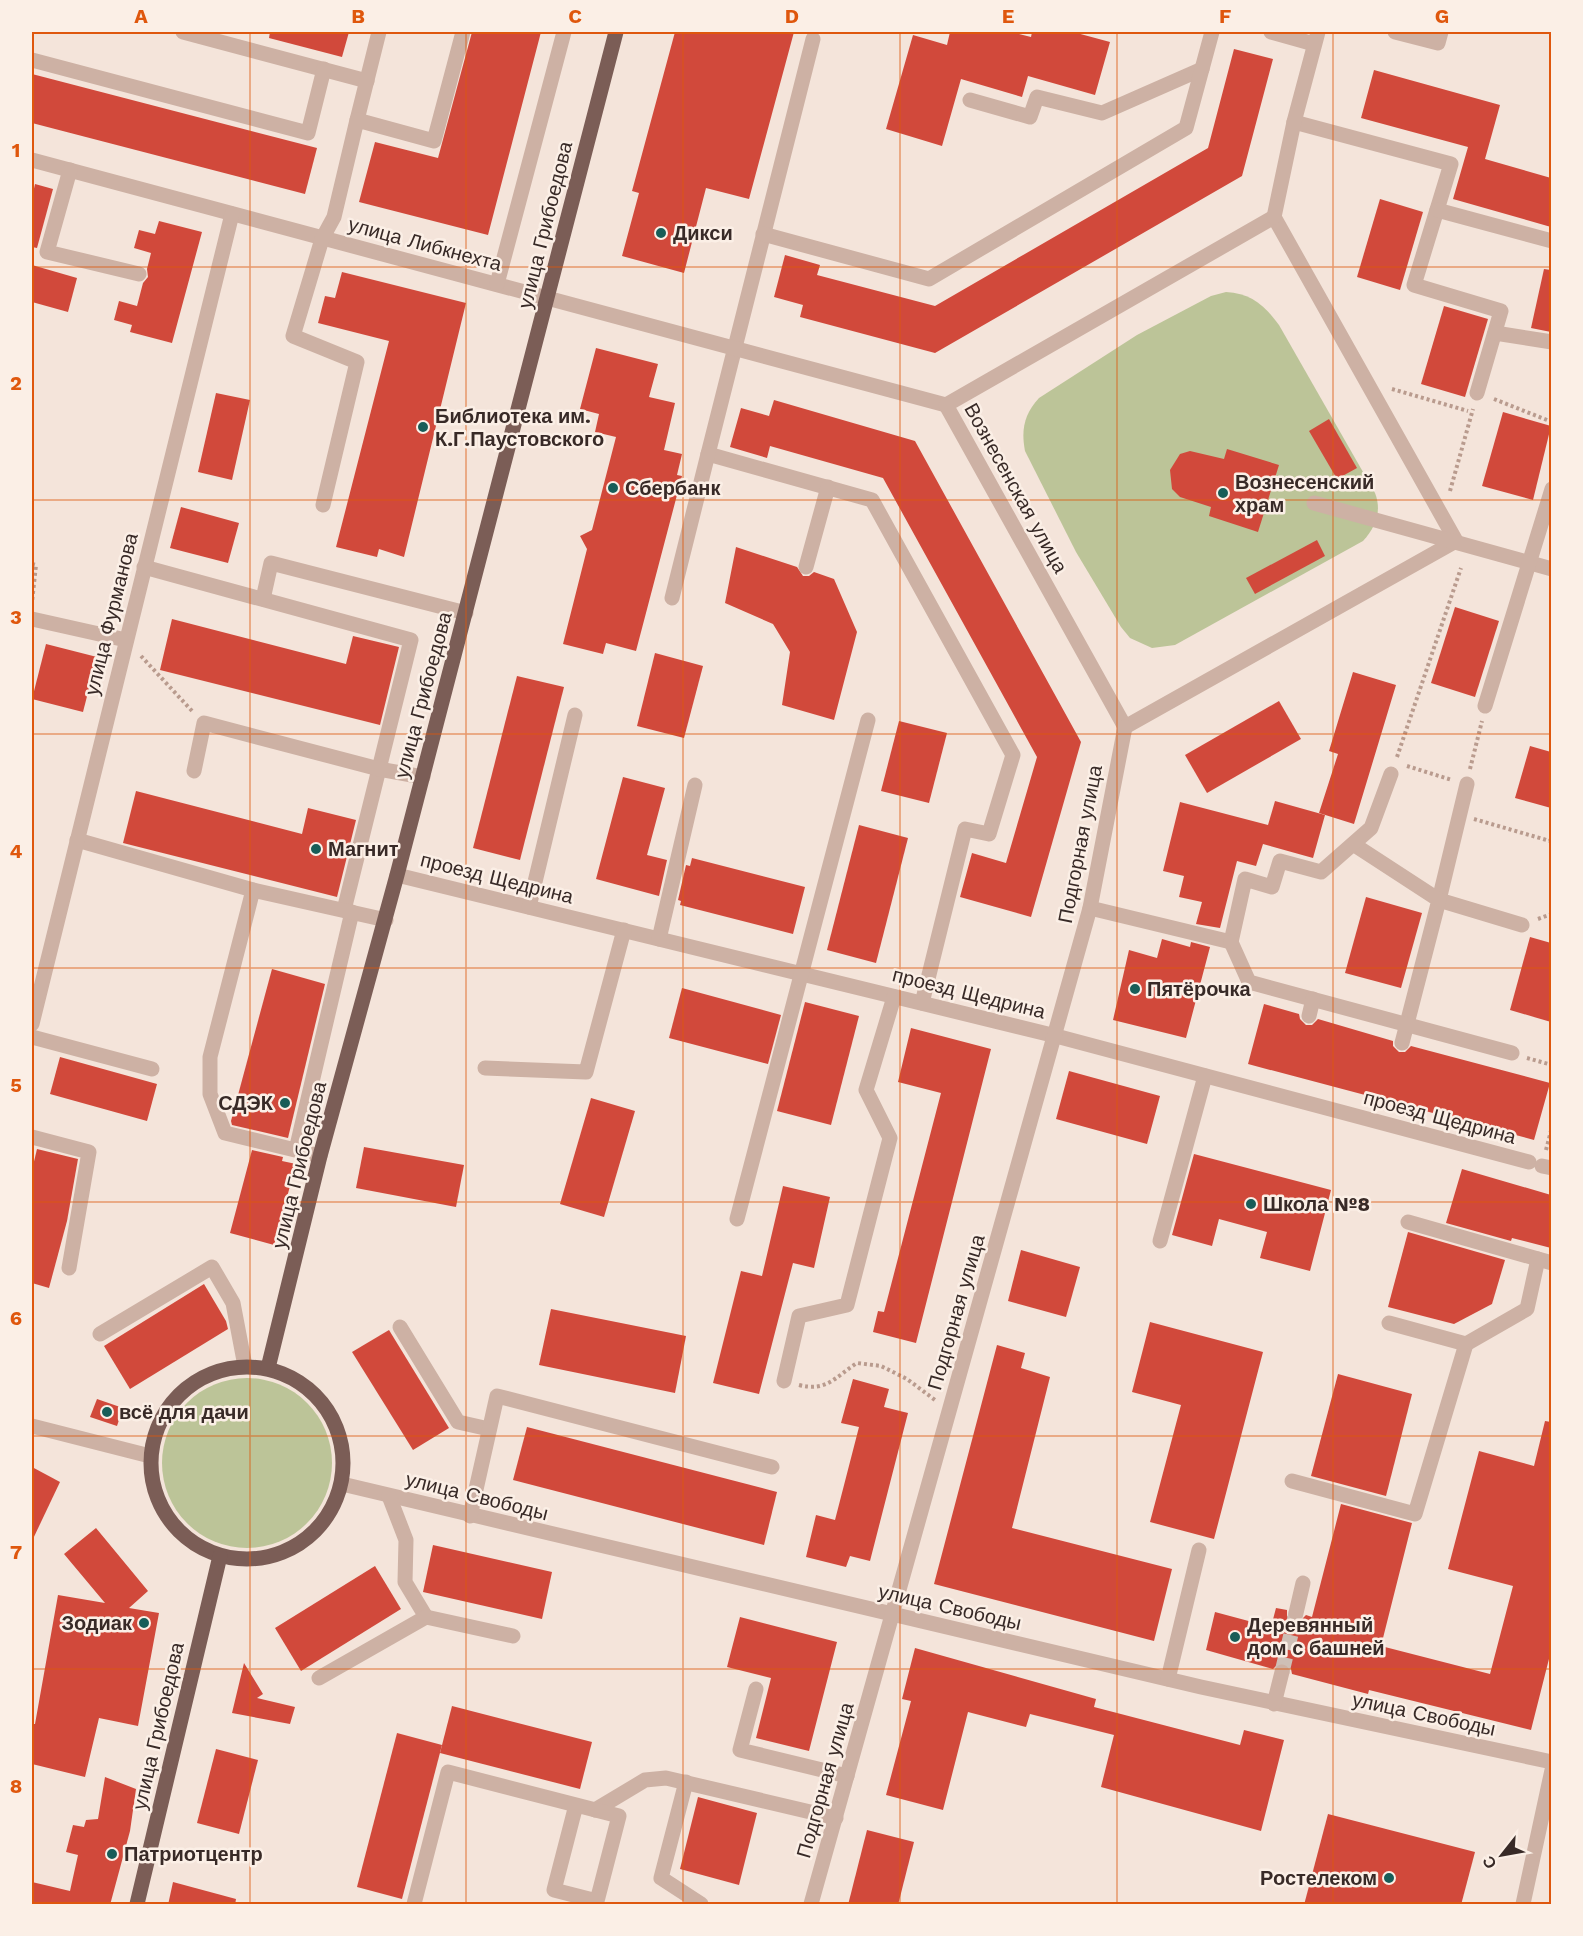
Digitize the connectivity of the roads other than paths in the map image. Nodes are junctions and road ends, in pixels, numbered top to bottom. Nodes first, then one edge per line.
1 (183, 32) edge
2 (379, 32) edge
3 (463, 32) edge
4 (564, 32) edge
5 (616, 32) edge
6 (1212, 32) edge
7 (1271, 32) edge
8 (1395, 32) edge
9 (1441, 32) edge
10 (1316, 38) edge
11 (813, 39) dead end
12 (32, 60) edge
13 (324, 69) junction
14 (1202, 69) junction
15 (367, 81) junction
16 (970, 100) dead end
17 (357, 120) junction
18 (1294, 122) junction
19 (32, 160) edge
20 (70, 171) junction
21 (1437, 210) junction
22 (232, 214) junction
23 (1274, 217) junction
24 (763, 234) junction
25 (322, 238) junction
26 (1551, 241) edge
27 (139, 274) dead end
28 (497, 284) junction
29 (548, 297) junction
30 (1495, 333) junction
31 (1551, 342) edge
32 (733, 348) junction
33 (1477, 393) road end
34 (946, 405) junction
35 (708, 454) junction
36 (828, 487) junction
37 (1551, 489) edge
38 (1314, 503) dead end
39 (322, 505) dead end
40 (1456, 541) junction
41 (1530, 564) junction
42 (144, 567) junction
43 (806, 567) dead end
44 (1551, 569) edge
45 (672, 598) dead end
46 (264, 599) junction
47 (466, 614) junction
48 (32, 619) edge
49 (126, 640) junction
50 (1485, 706) road end
51 (575, 715) dead end
52 (868, 720) dead end
53 (1125, 727) junction
54 (1393, 768) road end
55 (379, 769) junction
56 (194, 771) dead end
57 (423, 777) junction
58 (1467, 784) road end
59 (695, 786) dead end
60 (77, 840) junction
61 (1353, 844) junction
62 (398, 875) junction
63 (253, 890) junction
64 (1439, 900) junction
65 (529, 908) junction
66 (1090, 908) junction
67 (348, 911) junction
68 (386, 920) junction
69 (1522, 926) dead end
70 (624, 930) junction
71 (659, 939) junction
72 (1231, 942) junction
73 (802, 974) junction
74 (894, 997) junction
75 (1313, 999) junction
76 (922, 1003) junction
77 (1309, 1016) dead end
78 (32, 1024) edge
79 (1408, 1025) junction
80 (1056, 1036) junction
81 (32, 1037) edge
82 (1402, 1043) dead end
83 (1512, 1053) road end
84 (485, 1068) dead end
85 (152, 1069) dead end
86 (1205, 1076) junction
87 (32, 1137) edge
88 (296, 1150) junction
89 (320, 1156) junction
90 (1541, 1166) edge
91 (737, 1220) dead end
92 (1408, 1222) dead end
93 (1160, 1240) dead end
94 (1545, 1261) edge
95 (69, 1268) dead end
96 (1389, 1323) dead end
97 (400, 1327) dead end
98 (100, 1334) dead end
99 (1466, 1344) junction
100 (245, 1366) junction
101 (268, 1368) junction
102 (784, 1381) road end
103 (32, 1426) edge
104 (489, 1429) junction
105 (150, 1456) junction
106 (772, 1467) dead end
107 (1292, 1481) dead end
108 (342, 1484) junction
109 (389, 1496) junction
110 (470, 1516) junction
111 (1199, 1550) dead end
112 (220, 1556) junction
113 (1303, 1583) dead end
114 (1296, 1612) tunnel mouth
115 (892, 1616) junction
116 (426, 1617) junction
117 (513, 1636) dead end
118 (1282, 1672) tunnel mouth
119 (319, 1678) dead end
120 (1167, 1679) junction
121 (756, 1689) dead end
122 (1274, 1704) junction
123 (1551, 1762) edge
124 (1551, 1770) edge
125 (847, 1776) junction
126 (686, 1782) junction
127 (576, 1805) junction
128 (595, 1810) junction
129 (836, 1818) junction
130 (137, 1905) edge
131 (414, 1905) edge
132 (701, 1905) edge
133 (811, 1905) edge
134 (1523, 1905) edge

1 - 13 street
2 - 15 street
3 - 17 street
4 - 28 street
5 - 29 main road, улица Грибоедова
6 - 14 street
7 - 10 street
8 - 9 street
10 - 18 street
11 - 24 street
12 - 13 street
13 - 15 street
14 - 16 street
14 - 24 street
15 - 17 street
17 - 25 street
18 - 21 street
18 - 23 street
19 - 20 street, улица Либкнехта
20 - 22 street, улица Либкнехта
20 - 27 street
21 - 26 street
21 - 30 street
22 - 25 street, улица Либкнехта
22 - 42 street, улица Фурманова
23 - 34 street, Вознесенская улица
23 - 40 street
24 - 32 street
25 - 28 street, улица Либкнехта
25 - 39 street
28 - 29 street, улица Либкнехта
29 - 32 street, улица Либкнехта
29 - 47 main road, улица Грибоедова
30 - 31 street
30 - 33 street
32 - 34 street, улица Либкнехта
32 - 35 street
34 - 53 street, Вознесенская улица
35 - 36 street
35 - 45 street
36 - 43 street
36 - 76 street
37 - 41 street
38 - 40 street
40 - 41 street
40 - 53 street
41 - 44 street
41 - 50 street
42 - 46 street
42 - 49 street, улица Фурманова
46 - 47 street
46 - 55 street
47 - 57 main road, улица Грибоедова
48 - 49 street
49 - 60 street, улица Фурманова
51 - 65 street
52 - 73 street
53 - 66 street, Подгорная улица
54 - 61 street
55 - 56 street
55 - 57 street
55 - 67 street
57 - 62 main road, улица Грибоедова
58 - 64 street
59 - 71 street
60 - 63 street
60 - 78 street, улица Фурманова
61 - 64 street
61 - 72 street
62 - 65 street, проезд Щедрина
62 - 68 main road, улица Грибоедова
63 - 67 street
63 - 88 street
64 - 69 street
64 - 79 street
65 - 70 street, проезд Щедрина
66 - 72 street
66 - 80 street, Подгорная улица
67 - 68 street
67 - 88 street
68 - 89 main road, улица Грибоедова
70 - 71 street, проезд Щедрина
70 - 84 street
71 - 73 street, проезд Щедрина
72 - 75 street
73 - 74 street, проезд Щедрина
73 - 91 street
74 - 76 street, проезд Щедрина
74 - 102 street
75 - 77 street
75 - 79 street
76 - 80 street, проезд Щедрина
79 - 82 street
79 - 83 street
80 - 86 street, проезд Щедрина
80 - 115 street, Подгорная улица
81 - 85 street
86 - 90 street, проезд Щедрина
86 - 93 street
87 - 95 street
88 - 89 street
89 - 101 main road, улица Грибоедова
92 - 94 street
94 - 99 street
96 - 99 street
97 - 104 street
98 - 100 street
99 - 107 street
100 - 101 main road
100 - 105 main road
101 - 108 main road
103 - 105 street
104 - 106 street
104 - 110 street
105 - 112 main road
108 - 109 street, улица Свободы
108 - 112 main road
109 - 110 street, улица Свободы
109 - 116 street
110 - 115 street, улица Свободы
111 - 120 street
112 - 130 main road, улица Грибоедова
113 - 114 street
115 - 120 street, улица Свободы
115 - 125 street, Подгорная улица
116 - 117 street
116 - 119 street
118 - 122 street
120 - 122 street, улица Свободы
121 - 125 street
122 - 123 street, улица Свободы
124 - 134 street
125 - 129 street, Подгорная улица
126 - 128 street
126 - 129 street
126 - 132 street
127 - 128 street
127 - 128 street
127 - 131 street
129 - 133 street, Подгорная улица

